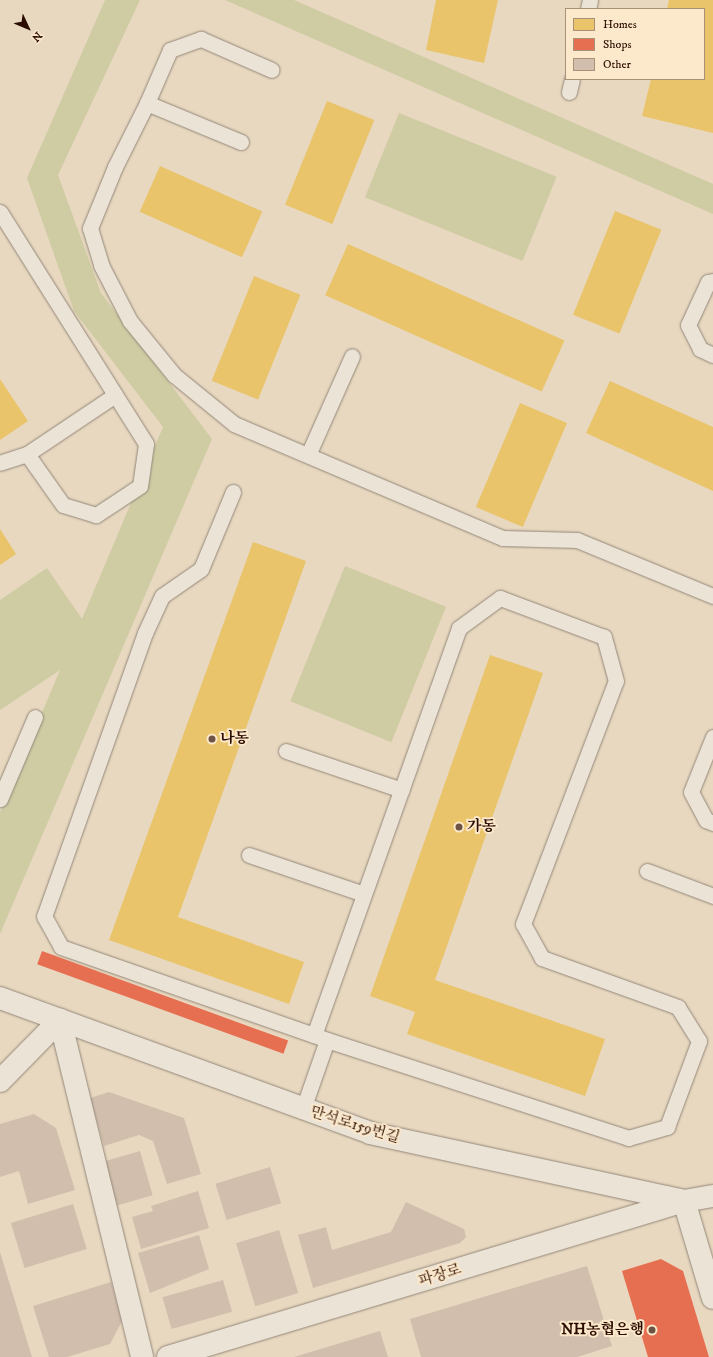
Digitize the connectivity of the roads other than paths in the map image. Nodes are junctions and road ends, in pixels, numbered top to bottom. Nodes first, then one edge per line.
1 (272, 70) dead end
2 (147, 102) junction
3 (241, 142) dead end
4 (0, 212) edge
5 (713, 281) edge
6 (713, 355) edge
7 (352, 356) dead end
8 (115, 394) junction
9 (27, 454) junction
10 (308, 455) junction
11 (0, 464) edge
12 (233, 492) dead end
13 (713, 596) edge
14 (35, 717) dead end
15 (713, 737) edge
16 (286, 752) dead end
17 (402, 790) junction
18 (0, 799) edge
19 (713, 823) edge
20 (249, 856) dead end
21 (647, 871) dead end
22 (364, 894) junction
23 (713, 896) edge
24 (0, 998) edge
25 (60, 1020) junction
26 (321, 1038) junction
27 (0, 1081) edge
28 (303, 1109) junction
29 (713, 1196) edge
30 (684, 1201) junction
31 (713, 1298) edge
32 (142, 1357) edge
33 (168, 1357) edge

1 - 2 lane
2 - 3 lane
2 - 10 lane
4 - 8 lane
5 - 6 lane
7 - 10 lane
8 - 9 lane
8 - 9 lane
9 - 11 lane
10 - 13 lane
12 - 26 lane
14 - 18 lane
15 - 19 lane
16 - 17 lane
17 - 22 lane
17 - 26 lane
20 - 22 lane
21 - 23 lane
22 - 26 lane
24 - 25 street, 만석로159번길
25 - 27 street
25 - 28 street, 만석로159번길
25 - 32 street
26 - 28 lane
28 - 30 street, 만석로159번길
29 - 30 street, 파장로
30 - 31 street
30 - 33 street, 파장로

